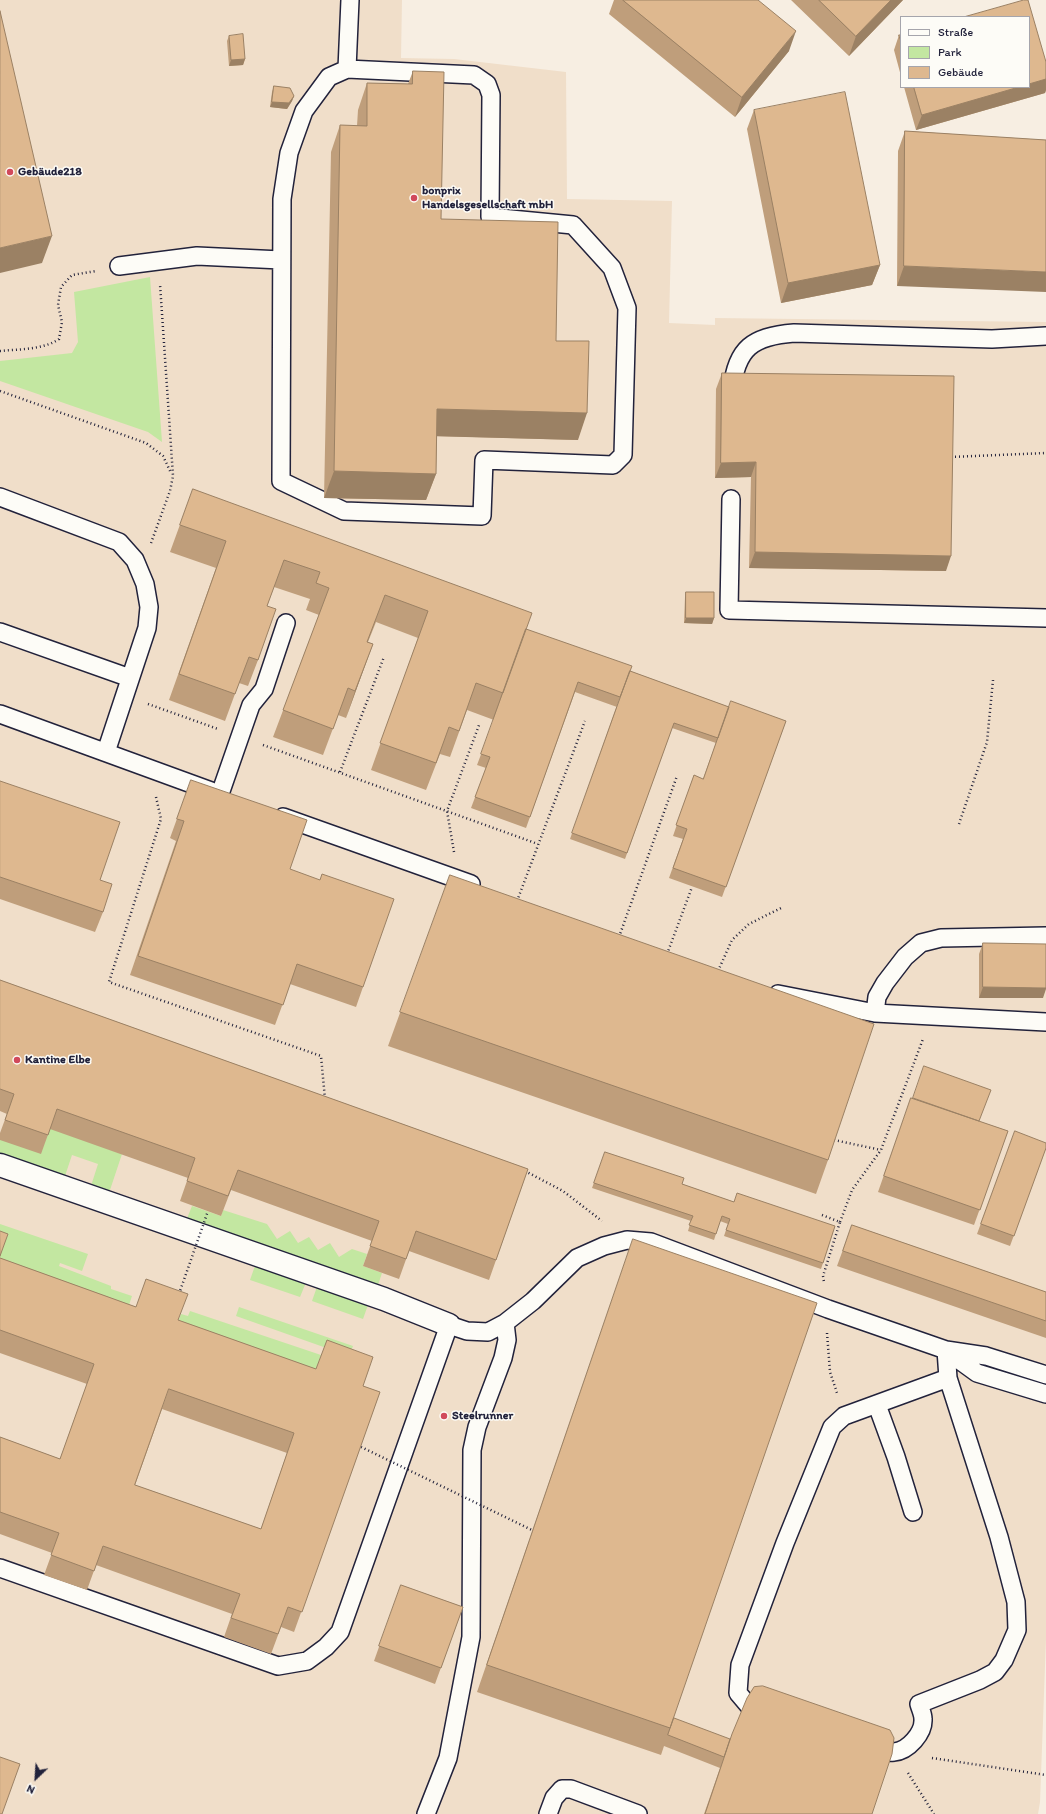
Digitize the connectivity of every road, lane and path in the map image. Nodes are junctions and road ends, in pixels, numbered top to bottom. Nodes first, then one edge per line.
1 (350, 0) edge
2 (347, 68) junction
3 (281, 260) junction
4 (159, 262) junction
5 (119, 266) joint
6 (1046, 336) edge
7 (0, 351) edge
8 (732, 390) edge
9 (0, 391) edge
10 (1046, 453) edge
11 (947, 457) edge
12 (173, 476) junction
13 (0, 497) edge
14 (731, 499) dead end
15 (164, 507) dead end
16 (1046, 618) edge
17 (286, 624) dead end
18 (0, 632) edge
19 (384, 657) dead end
20 (130, 678) junction
21 (993, 680) dead end
22 (147, 703) dead end
23 (0, 714) edge
24 (584, 721) dead end
25 (479, 725) dead end
26 (240, 737) junction
27 (106, 752) junction
28 (150, 768) junction
29 (340, 772) junction
30 (677, 776) dead end
31 (265, 810) edge
32 (447, 811) junction
33 (959, 824) dead end
34 (538, 844) junction
35 (459, 880) junction
36 (692, 886) edge
37 (518, 901) joint
38 (781, 908) dead end
39 (1046, 936) edge
40 (618, 937) edge
41 (667, 955) edge
42 (717, 973) edge
43 (768, 996) edge
44 (876, 1013) junction
45 (927, 1017) junction
46 (1046, 1022) edge
47 (318, 1096) edge
48 (834, 1140) edge
49 (881, 1150) junction
50 (0, 1165) edge
51 (518, 1168) edge
52 (208, 1211) edge
53 (590, 1212) dead end
54 (840, 1222) dead end
55 (178, 1297) edge
56 (505, 1322) junction
57 (449, 1325) junction
58 (946, 1350) junction
59 (1046, 1375) edge
60 (948, 1378) junction
61 (1046, 1394) edge
62 (877, 1405) junction
63 (361, 1447) edge
64 (913, 1512) dead end
65 (532, 1530) edge
66 (0, 1568) edge
67 (779, 1716) edge
68 (854, 1743) edge
69 (895, 1752) junction
70 (1046, 1775) edge
71 (426, 1814) edge
72 (548, 1814) edge
73 (638, 1814) edge
74 (934, 1814) edge

1 - 2 lane
2 - 3 lane
2 - 3 lane
3 - 4 lane
4 - 5 lane
4 - 12 path
5 - 7 path
6 - 8 lane
9 - 12 path
10 - 11 path
12 - 15 path
13 - 20 lane
14 - 16 lane
17 - 26 lane
18 - 20 lane
19 - 29 path
20 - 27 lane
21 - 33 path
22 - 26 path
23 - 27 lane
24 - 34 path
25 - 32 path
26 - 28 lane
26 - 29 path
27 - 28 lane
28 - 47 path
29 - 32 path
30 - 40 path
31 - 35 lane
32 - 34 path
32 - 35 path
34 - 37 path
35 - 37 lane
36 - 41 path
38 - 42 path
39 - 44 lane
43 - 44 lane
44 - 45 lane
45 - 46 lane
45 - 49 path
48 - 49 path
49 - 54 path
50 - 57 street
51 - 53 path
52 - 55 path, bridge
56 - 57 lane
56 - 58 lane
56 - 71 lane
57 - 66 lane
58 - 59 lane
58 - 60 lane
58 - 61 lane
60 - 62 lane
60 - 69 lane
62 - 64 lane
62 - 67 lane
63 - 65 path, bridge
68 - 69 lane
69 - 70 path
69 - 74 path
72 - 73 lane

